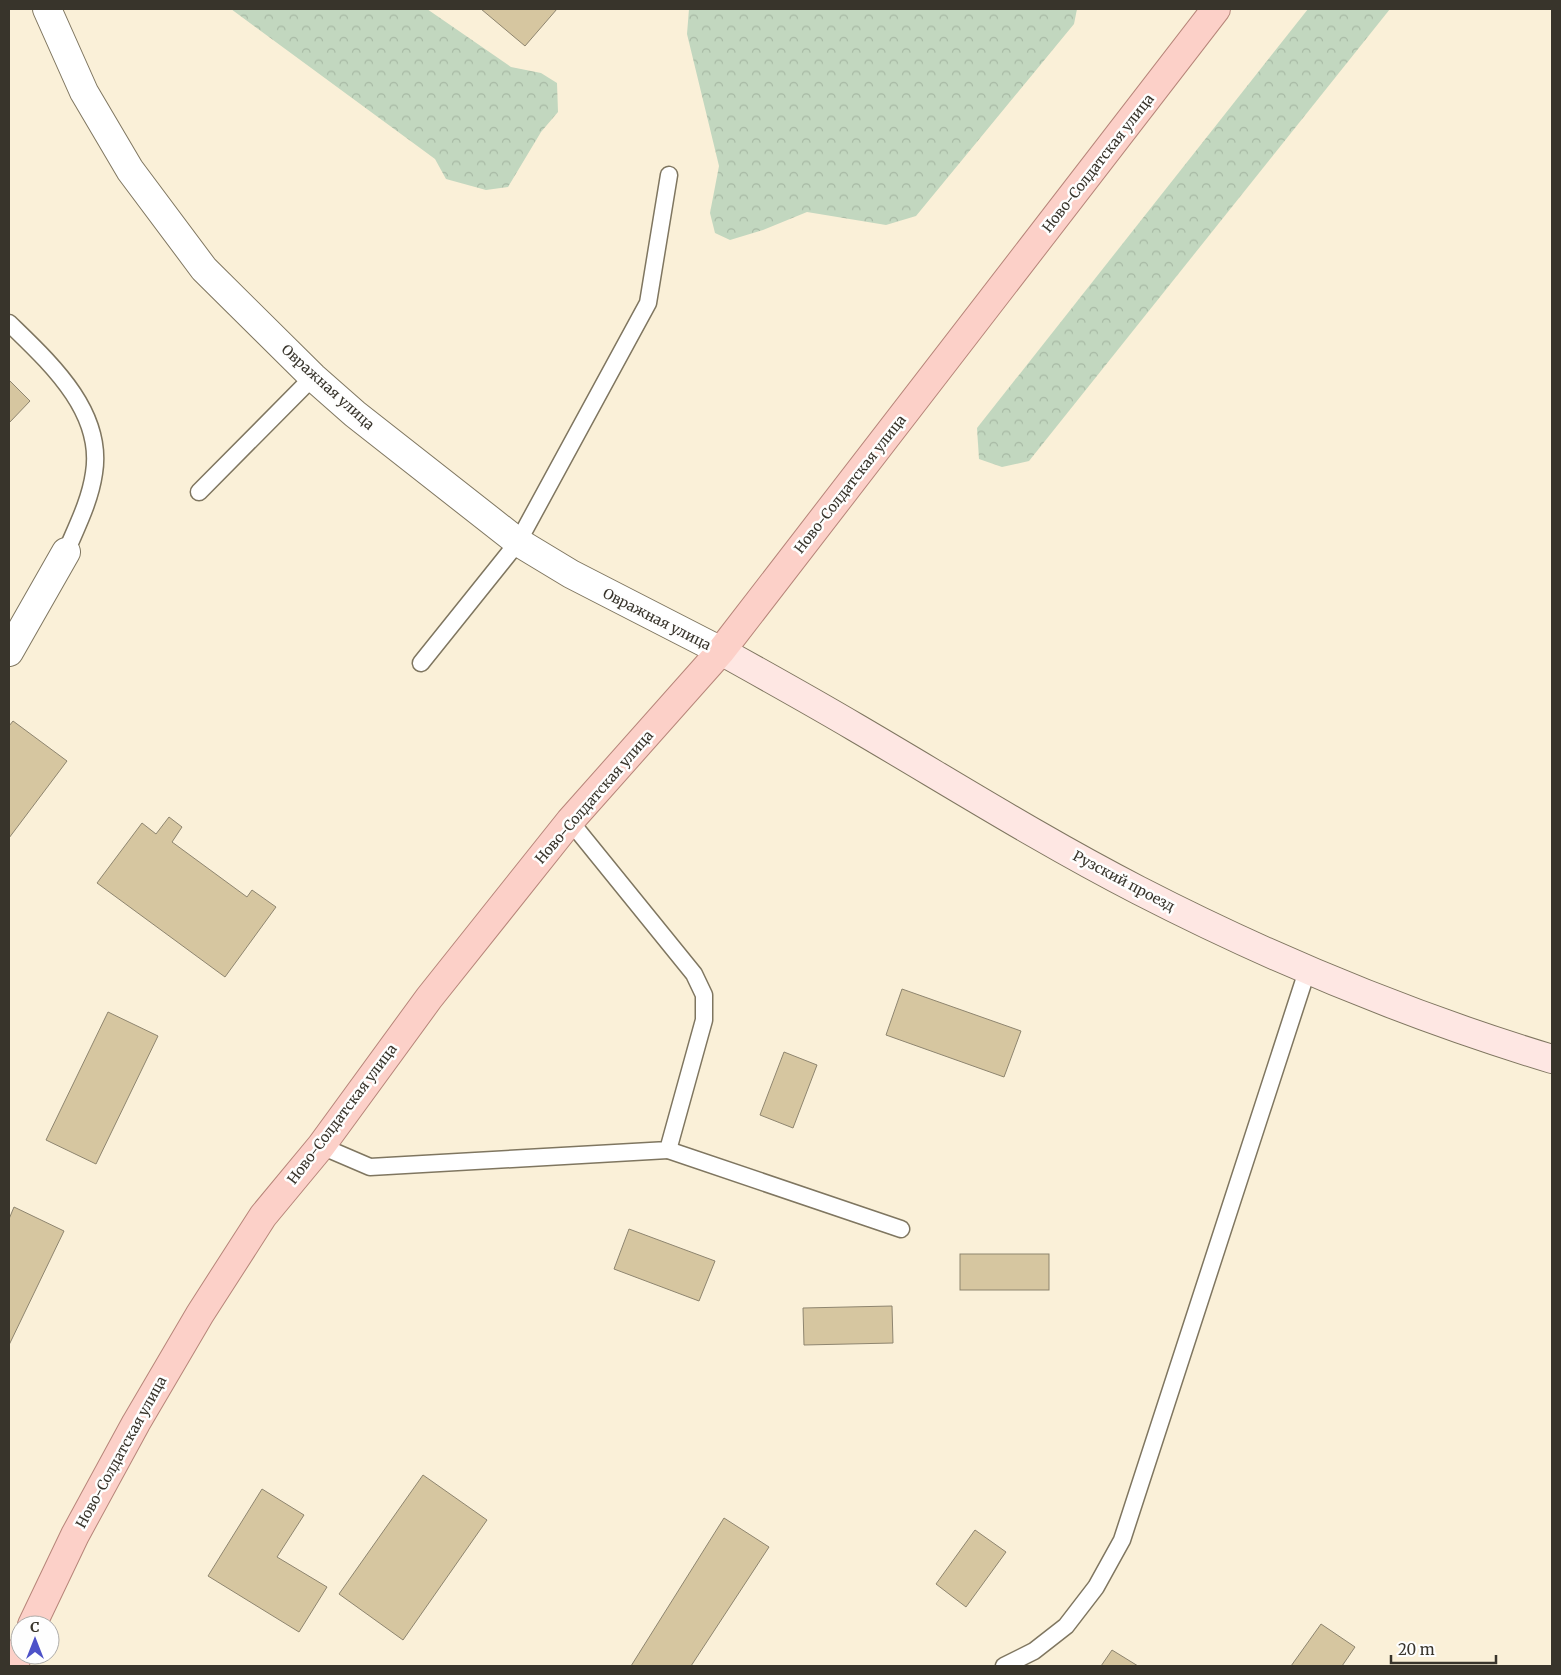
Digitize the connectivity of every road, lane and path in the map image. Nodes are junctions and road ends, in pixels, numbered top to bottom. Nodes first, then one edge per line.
1 (46, 9) edge
2 (1216, 9) edge
3 (669, 175) dead end
4 (9, 323) edge
5 (313, 377) junction
6 (199, 492) dead end
7 (518, 542) junction
8 (66, 552) joint
9 (721, 651) junction
10 (9, 652) edge
11 (420, 662) dead end
12 (570, 821) junction
13 (1306, 971) junction
14 (1552, 1059) edge
15 (321, 1146) junction
16 (668, 1150) junction
17 (901, 1229) dead end
18 (37, 1615) edge
19 (1004, 1666) edge

1 - 5 street, Овражная улица
2 - 9 main road, Ново-Солдатская улица
3 - 7 lane
4 - 8 lane
5 - 6 lane
5 - 7 street, Овражная улица
7 - 9 street, Овражная улица
7 - 11 lane
8 - 10 street
9 - 12 main road, Ново-Солдатская улица
9 - 13 street, Рузский проезд
12 - 15 main road, Ново-Солдатская улица
12 - 16 lane
13 - 14 street, Рузский проезд
13 - 19 lane
15 - 16 lane
15 - 18 main road, Ново-Солдатская улица
16 - 17 lane

